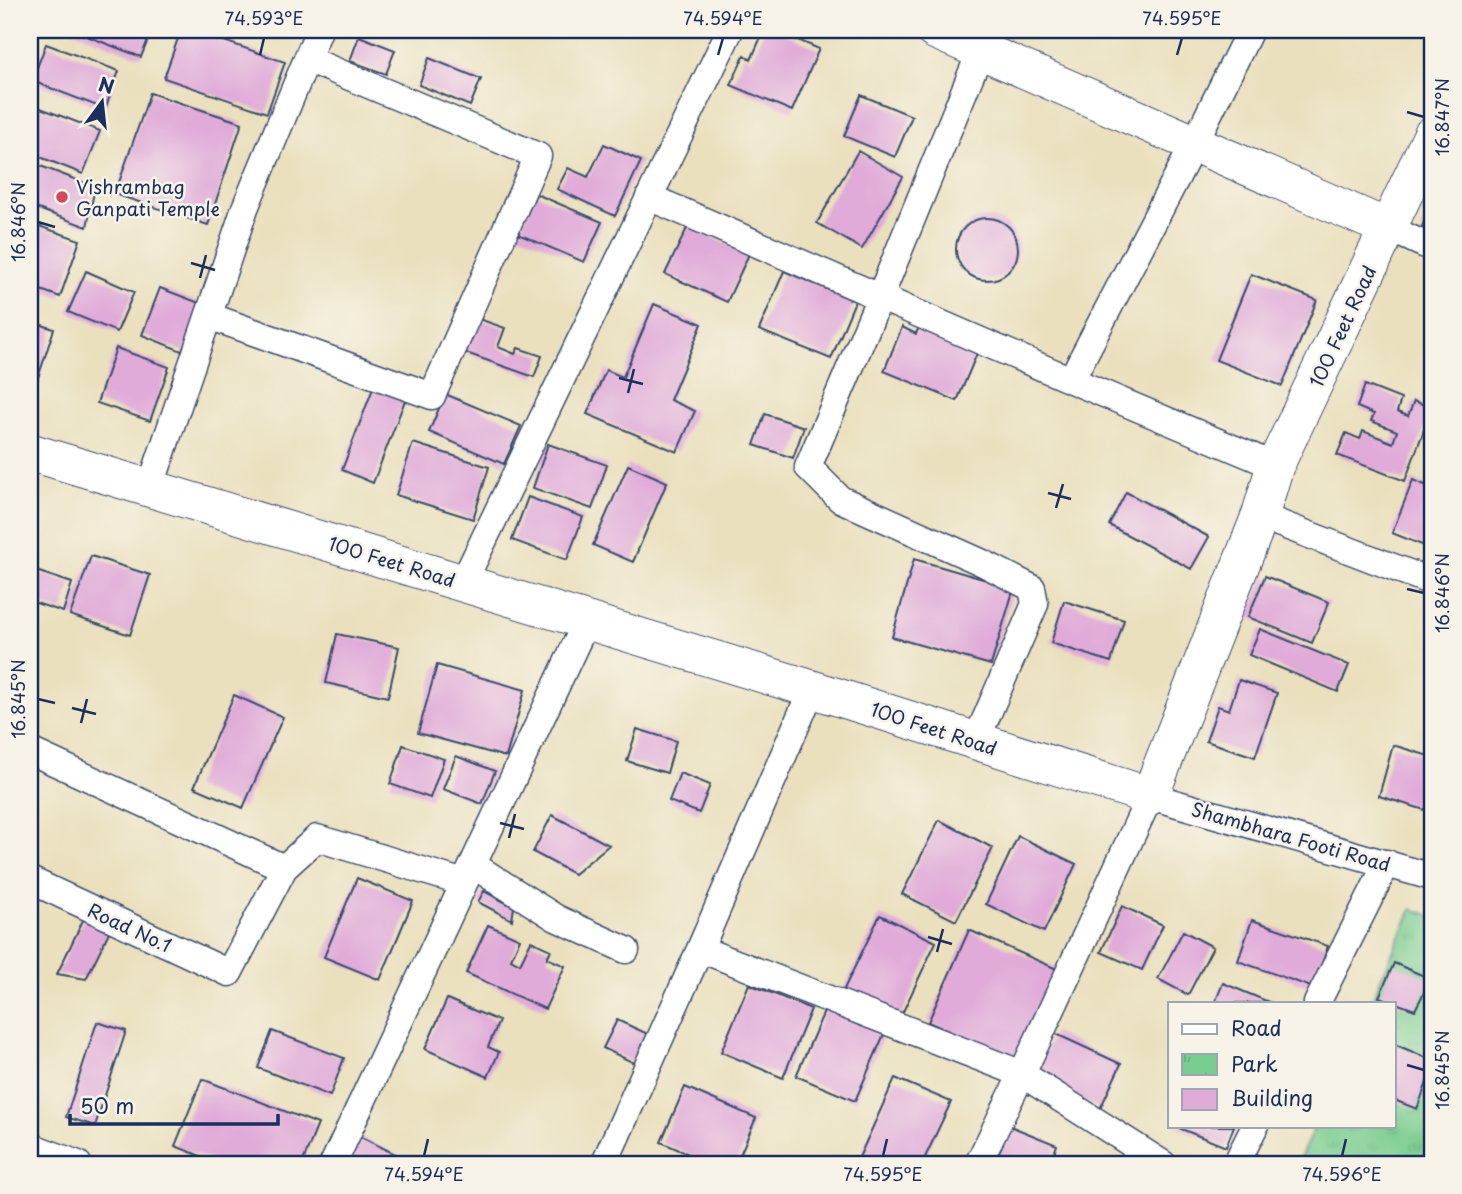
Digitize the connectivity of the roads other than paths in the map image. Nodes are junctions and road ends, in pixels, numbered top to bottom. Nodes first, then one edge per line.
1 (319, 30) edge
2 (730, 30) edge
3 (934, 30) edge
4 (1250, 30) edge
5 (986, 40) edge
6 (307, 59) junction
7 (1432, 135) edge
8 (1194, 144) junction
9 (649, 197) junction
10 (1388, 228) junction
11 (1432, 248) edge
12 (880, 297) junction
13 (209, 316) junction
14 (1071, 380) junction
15 (30, 452) edge
16 (1275, 466) junction
17 (150, 488) junction
18 (1261, 516) junction
19 (1432, 582) edge
20 (463, 583) junction
21 (587, 620) junction
22 (812, 689) junction
23 (976, 741) junction
24 (30, 751) edge
25 (1150, 796) junction
26 (1387, 863) junction
27 (285, 868) junction
28 (468, 874) junction
29 (1432, 877) edge
30 (30, 880) edge
31 (700, 949) junction
32 (626, 950) dead end
33 (1318, 1002) edge
34 (1021, 1074) junction
35 (1254, 1128) edge
36 (30, 1146) edge
37 (78, 1164) edge
38 (332, 1164) edge
39 (604, 1164) edge
40 (978, 1164) edge
41 (1163, 1164) edge
42 (1236, 1164) edge

1 - 6 street
2 - 9 street
3 - 5 main road
4 - 8 street
5 - 8 main road
5 - 12 street
6 - 13 street
6 - 13 street
7 - 10 main road, 100 Feet Road
8 - 10 main road
8 - 14 street
9 - 12 street
9 - 20 street
10 - 11 street
10 - 16 main road, 100 Feet Road
12 - 14 street
12 - 23 street
13 - 17 street
14 - 16 street
15 - 17 main road, 100 Feet Road
16 - 18 main road, 100 Feet Road
17 - 20 main road, 100 Feet Road
18 - 19 street
18 - 25 main road, 100 Feet Road
20 - 21 main road, 100 Feet Road
21 - 22 main road, 100 Feet Road
21 - 28 street
22 - 23 main road, 100 Feet Road
22 - 31 street
23 - 25 main road, 100 Feet Road
24 - 27 street
25 - 26 street, Shambhara Footi Road
25 - 34 street
26 - 29 street, Shambhara Footi Road
26 - 33 street
27 - 28 street
27 - 30 street, Road No.1
28 - 32 street
28 - 38 street
31 - 34 street
31 - 39 street
34 - 40 street
34 - 41 street
35 - 42 street
36 - 37 street

